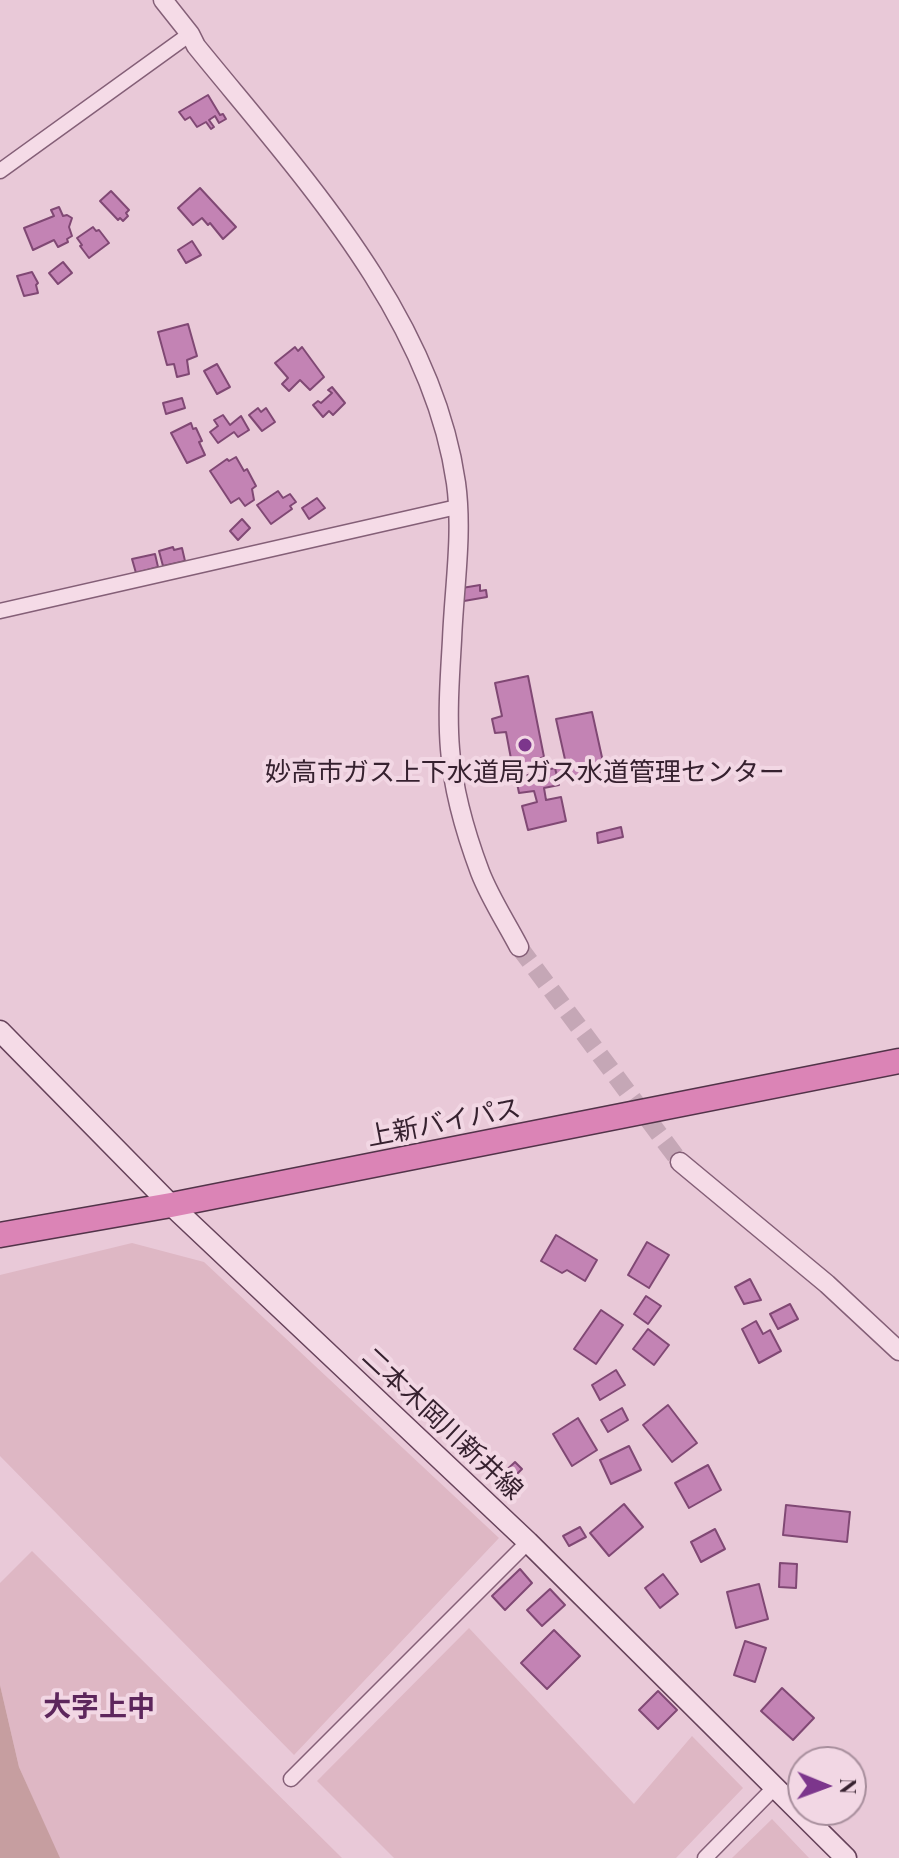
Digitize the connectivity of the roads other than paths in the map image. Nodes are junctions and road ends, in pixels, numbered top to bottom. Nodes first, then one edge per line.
1 (163, 0) edge
2 (190, 34) junction
3 (0, 171) edge
4 (457, 507) junction
5 (0, 611) edge
6 (519, 947) tunnel mouth
7 (0, 1031) edge
8 (899, 1061) edge
9 (680, 1162) tunnel mouth
10 (171, 1205) junction
11 (0, 1235) edge
12 (899, 1351) edge
13 (528, 1542) junction
14 (291, 1779) dead end
15 (776, 1786) junction
16 (705, 1858) edge
17 (846, 1858) edge

1 - 2 street
2 - 3 street
2 - 4 street
4 - 5 street
4 - 6 street
7 - 10 main road, 二本木岡川新井線
8 - 10 highway, 上新バイパス
9 - 12 street
10 - 11 highway, 上新バイパス
10 - 13 main road, 二本木岡川新井線
13 - 14 street
13 - 15 main road, 二本木岡川新井線
15 - 16 street
15 - 17 main road, 二本木岡川新井線

